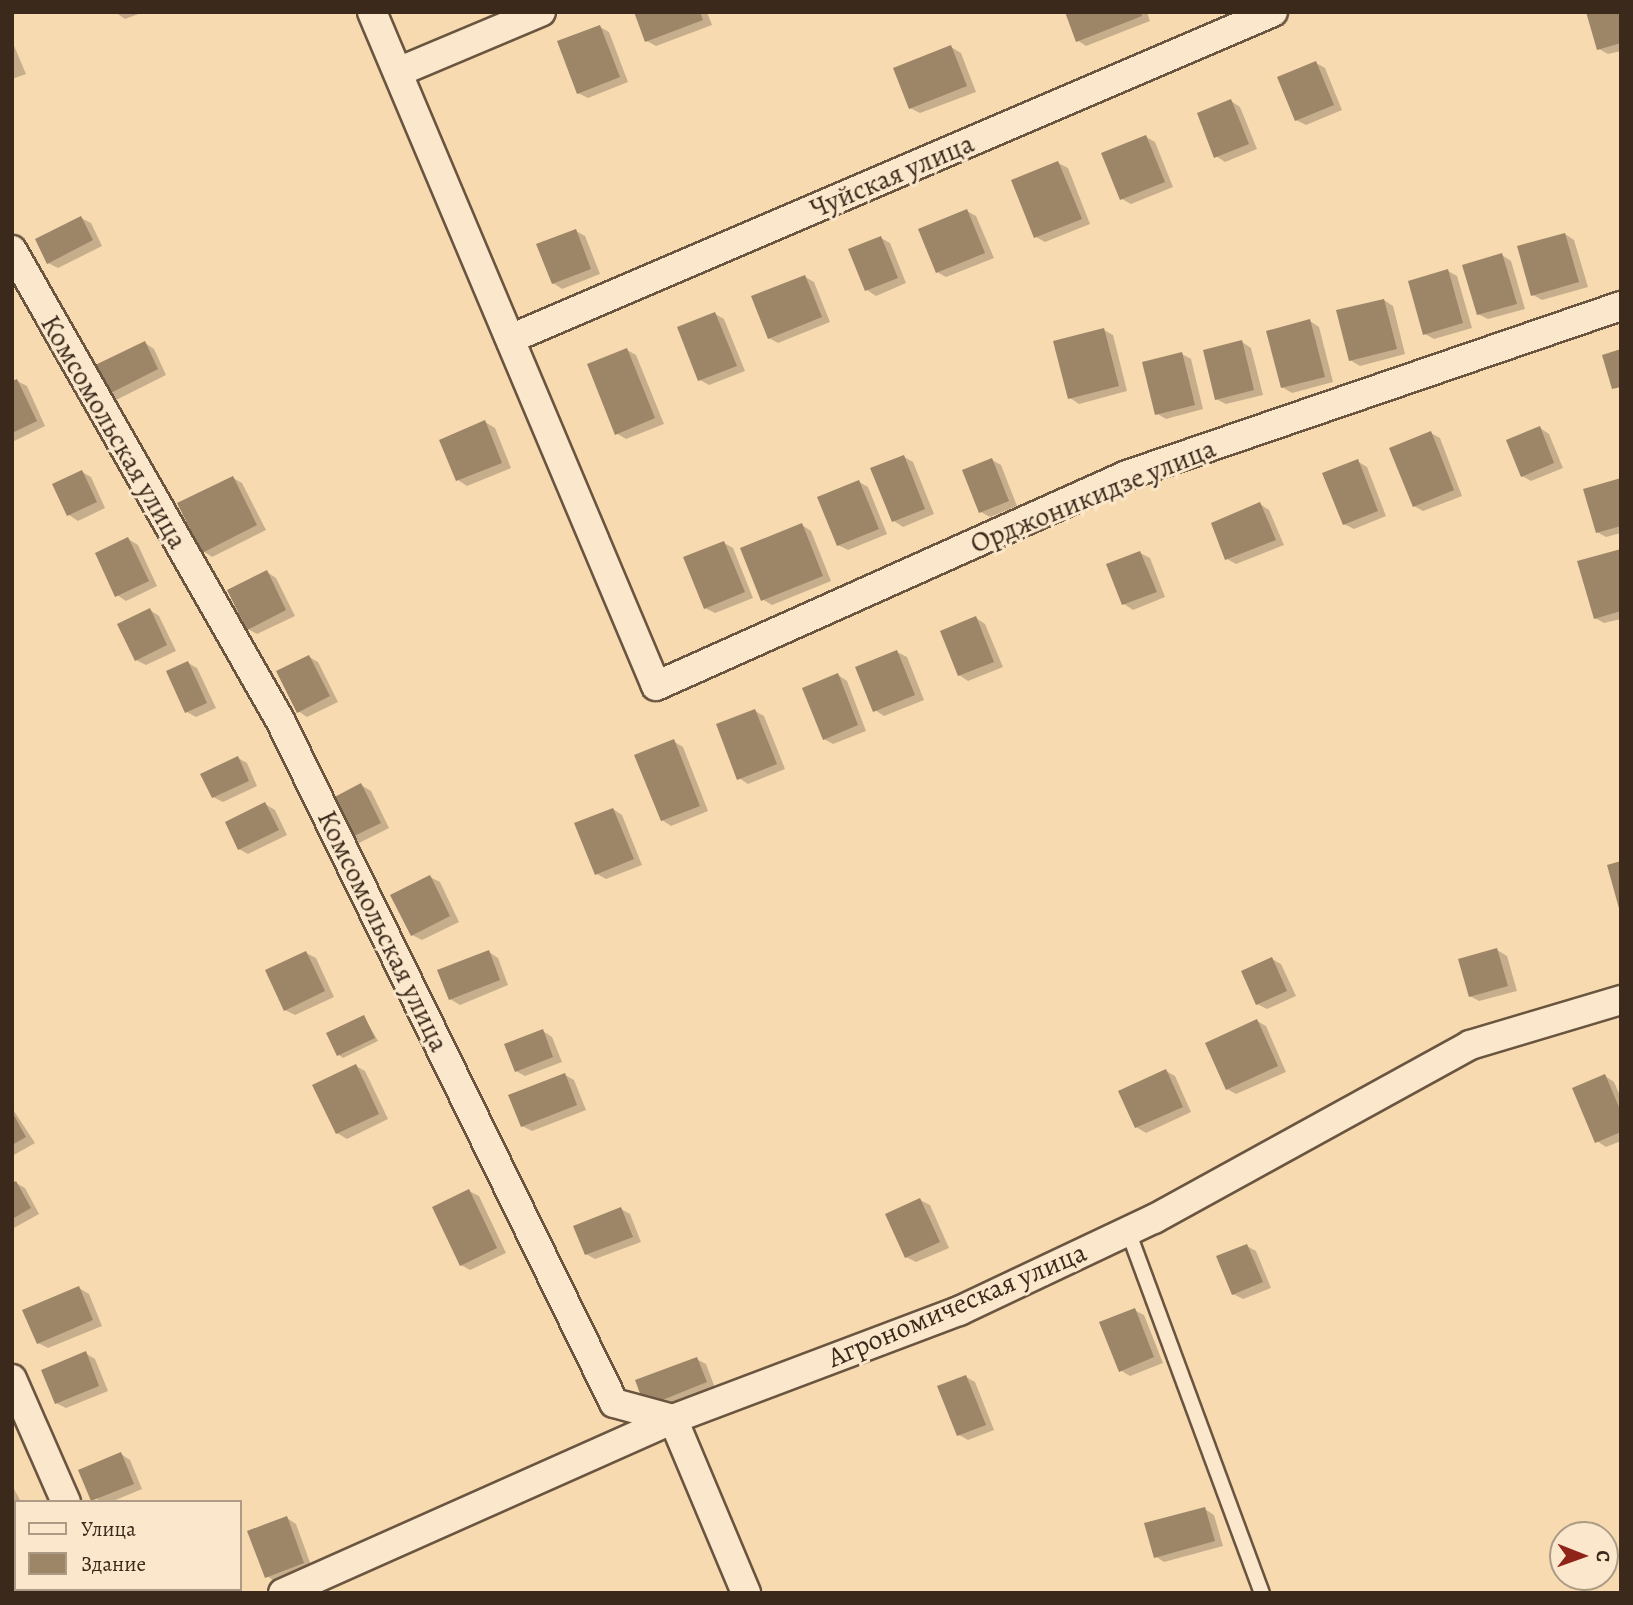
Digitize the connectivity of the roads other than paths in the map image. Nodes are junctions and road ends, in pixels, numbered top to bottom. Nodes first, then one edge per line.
1 (372, 12) edge
2 (541, 12) edge
3 (1273, 12) edge
4 (398, 72) junction
5 (12, 250) edge
6 (1621, 306) edge
7 (510, 339) junction
8 (1621, 1000) edge
9 (1128, 1231) junction
10 (12, 1379) edge
11 (673, 1419) junction
12 (65, 1500) edge
13 (283, 1593) edge
14 (746, 1593) edge
15 (1262, 1593) edge

1 - 4 street
2 - 4 street
3 - 7 street, Чуйская улица
4 - 7 street
5 - 11 street, Комсомольская улица
6 - 7 street, Орджоникидзе улица
8 - 9 street, Агрономическая улица
9 - 11 street, Агрономическая улица
9 - 15 lane
10 - 12 street
11 - 13 street, Агрономическая улица
11 - 14 street

